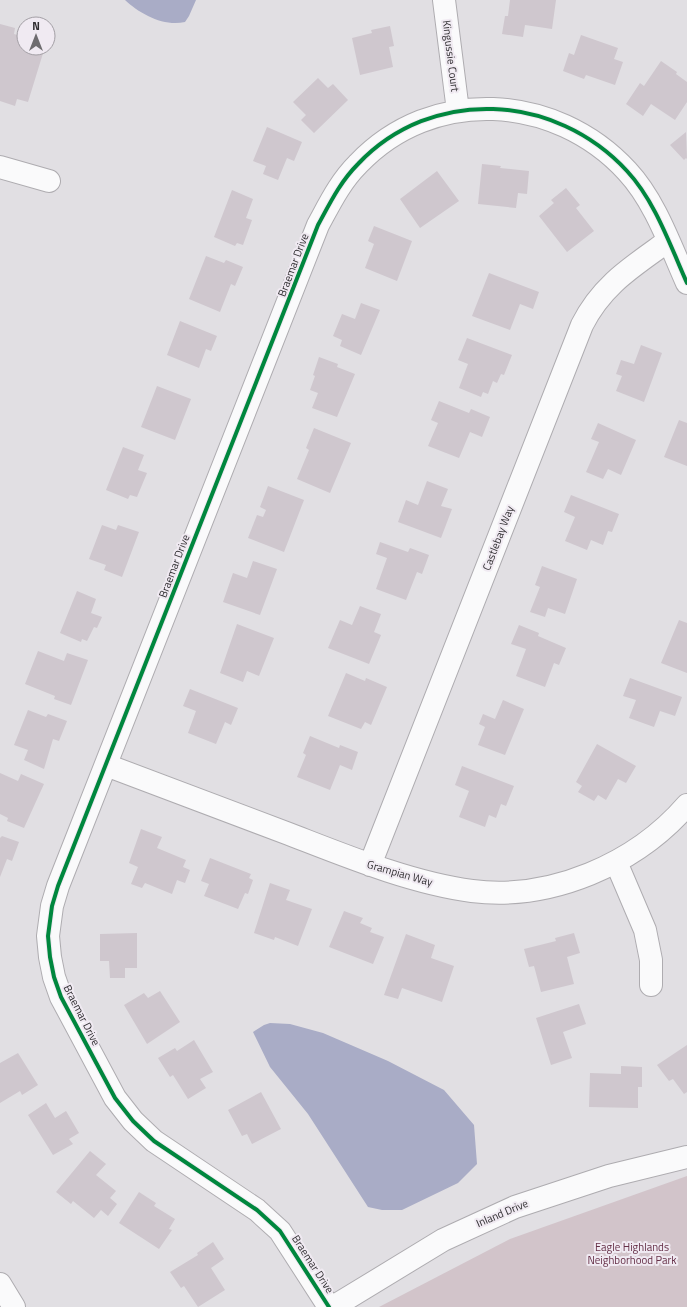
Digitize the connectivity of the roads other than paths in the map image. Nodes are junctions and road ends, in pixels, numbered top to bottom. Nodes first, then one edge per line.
1 (444, 0) edge
2 (458, 111) junction
3 (0, 167) edge
4 (49, 181) dead end
5 (668, 241) junction
6 (687, 282) edge
7 (106, 765) junction
8 (687, 805) edge
9 (616, 862) junction
10 (370, 865) junction
11 (651, 986) dead end
12 (687, 1157) edge
13 (0, 1284) edge
14 (14, 1307) edge
15 (330, 1307) edge
16 (333, 1307) edge

1 - 2 street, Kingussie Court
2 - 5 street, Braemar Drive
2 - 7 street, Braemar Drive
3 - 4 street
5 - 6 street, Braemar Drive
5 - 10 street, Castlebay Way
7 - 10 street, Grampian Way
7 - 15 street, Braemar Drive
8 - 9 street, Grampian Way
9 - 10 street, Grampian Way
9 - 11 street
12 - 16 street, Inland Drive
13 - 14 street

